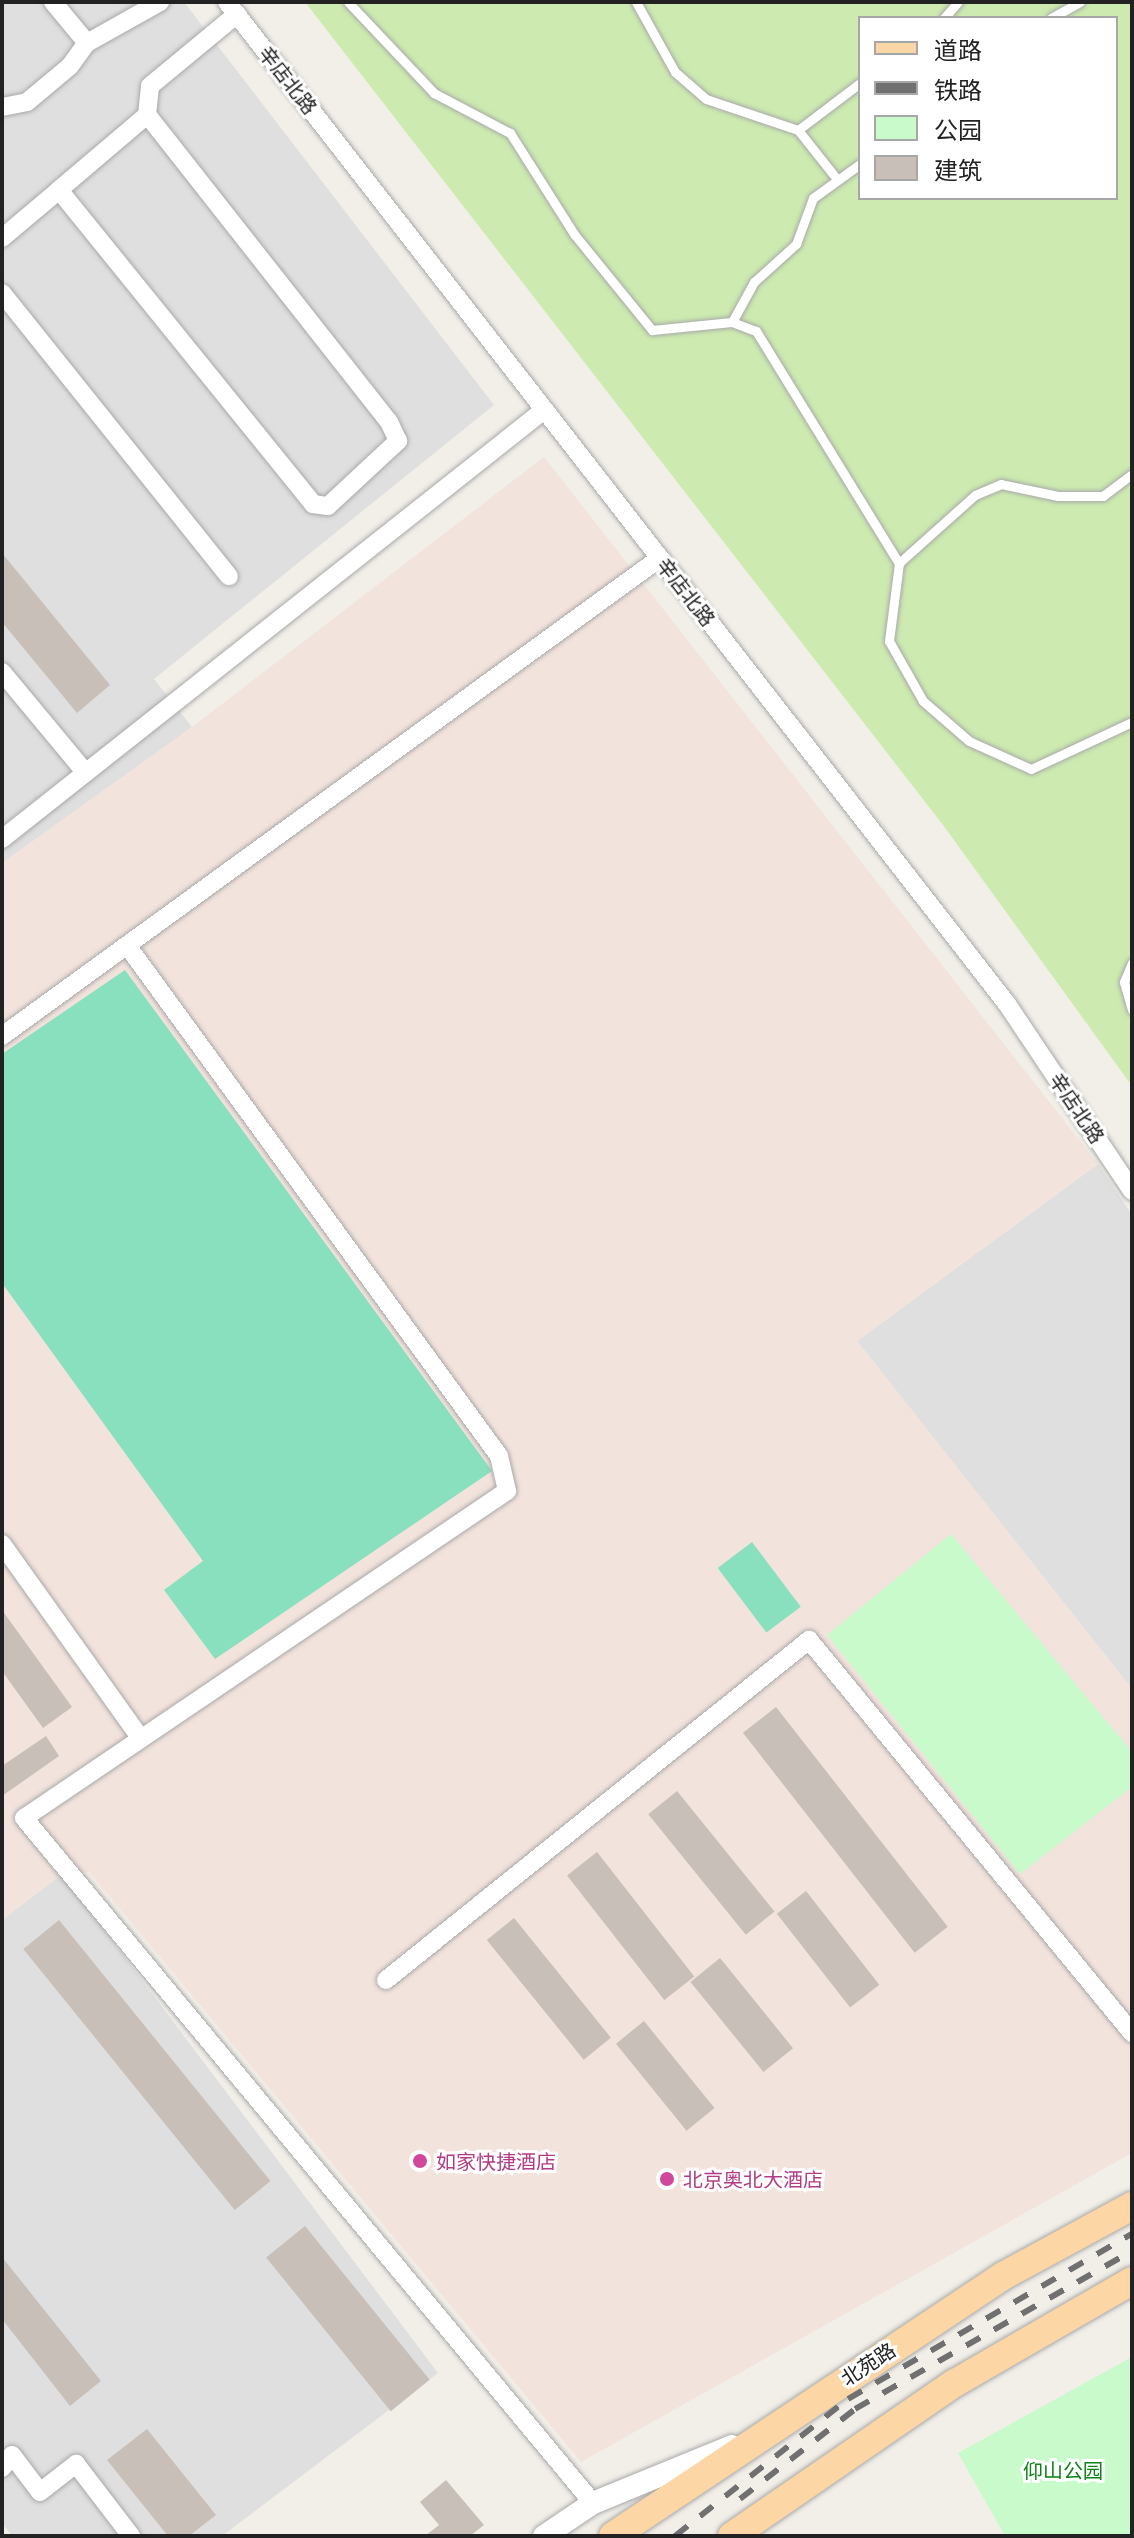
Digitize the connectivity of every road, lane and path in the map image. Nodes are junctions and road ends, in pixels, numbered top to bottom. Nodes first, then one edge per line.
1 (53, 2) edge
2 (160, 2) edge
3 (348, 2) edge
4 (636, 2) edge
5 (1080, 2) edge
6 (232, 8) edge
7 (1055, 16) edge
8 (87, 43) junction
9 (858, 85) edge
10 (2, 107) edge
11 (147, 115) junction
12 (798, 130) junction
13 (858, 165) edge
14 (836, 178) junction
15 (59, 190) junction
16 (2, 238) edge
17 (2, 293) edge
18 (732, 322) junction
19 (544, 410) junction
20 (1132, 474) edge
21 (660, 558) junction
22 (899, 563) junction
23 (229, 576) dead end
24 (2, 672) edge
25 (1132, 722) edge
26 (86, 773) junction
27 (2, 839) edge
28 (129, 948) junction
29 (1132, 963) edge
30 (1132, 1010) edge
31 (2, 1036) edge
32 (1132, 1191) edge
33 (2, 1544) edge
34 (141, 1739) junction
35 (386, 1980) dead end
36 (1132, 2033) edge
37 (1132, 2206) edge
38 (1132, 2281) edge
39 (767, 2432) junction
40 (2, 2468) edge
41 (798, 2487) junction
42 (593, 2503) junction
43 (131, 2536) edge
44 (544, 2536) edge
45 (567, 2536) edge
46 (613, 2536) edge
47 (732, 2536) edge
48 (754, 2536) edge

1 - 8 street
2 - 8 street
3 - 18 lane
4 - 12 lane
5 - 7 lane
6 - 11 street
6 - 19 street, 辛店北路
8 - 10 street
9 - 12 lane
11 - 15 street
11 - 15 street
12 - 14 lane
13 - 14 lane
14 - 18 lane
15 - 16 street
17 - 23 street
18 - 22 lane
19 - 21 street, 辛店北路
19 - 26 street
20 - 22 lane
21 - 28 street
21 - 32 street, 辛店北路
22 - 25 lane
24 - 26 street
26 - 27 street
28 - 31 street
28 - 34 street
29 - 30 lane
33 - 34 street
34 - 42 street
35 - 36 street
37 - 39 main road, 北苑路
38 - 41 main road
39 - 42 street
39 - 46 main road, 北苑路
40 - 43 street
41 - 47 main road
41 - 48 street
42 - 44 street
42 - 45 street

